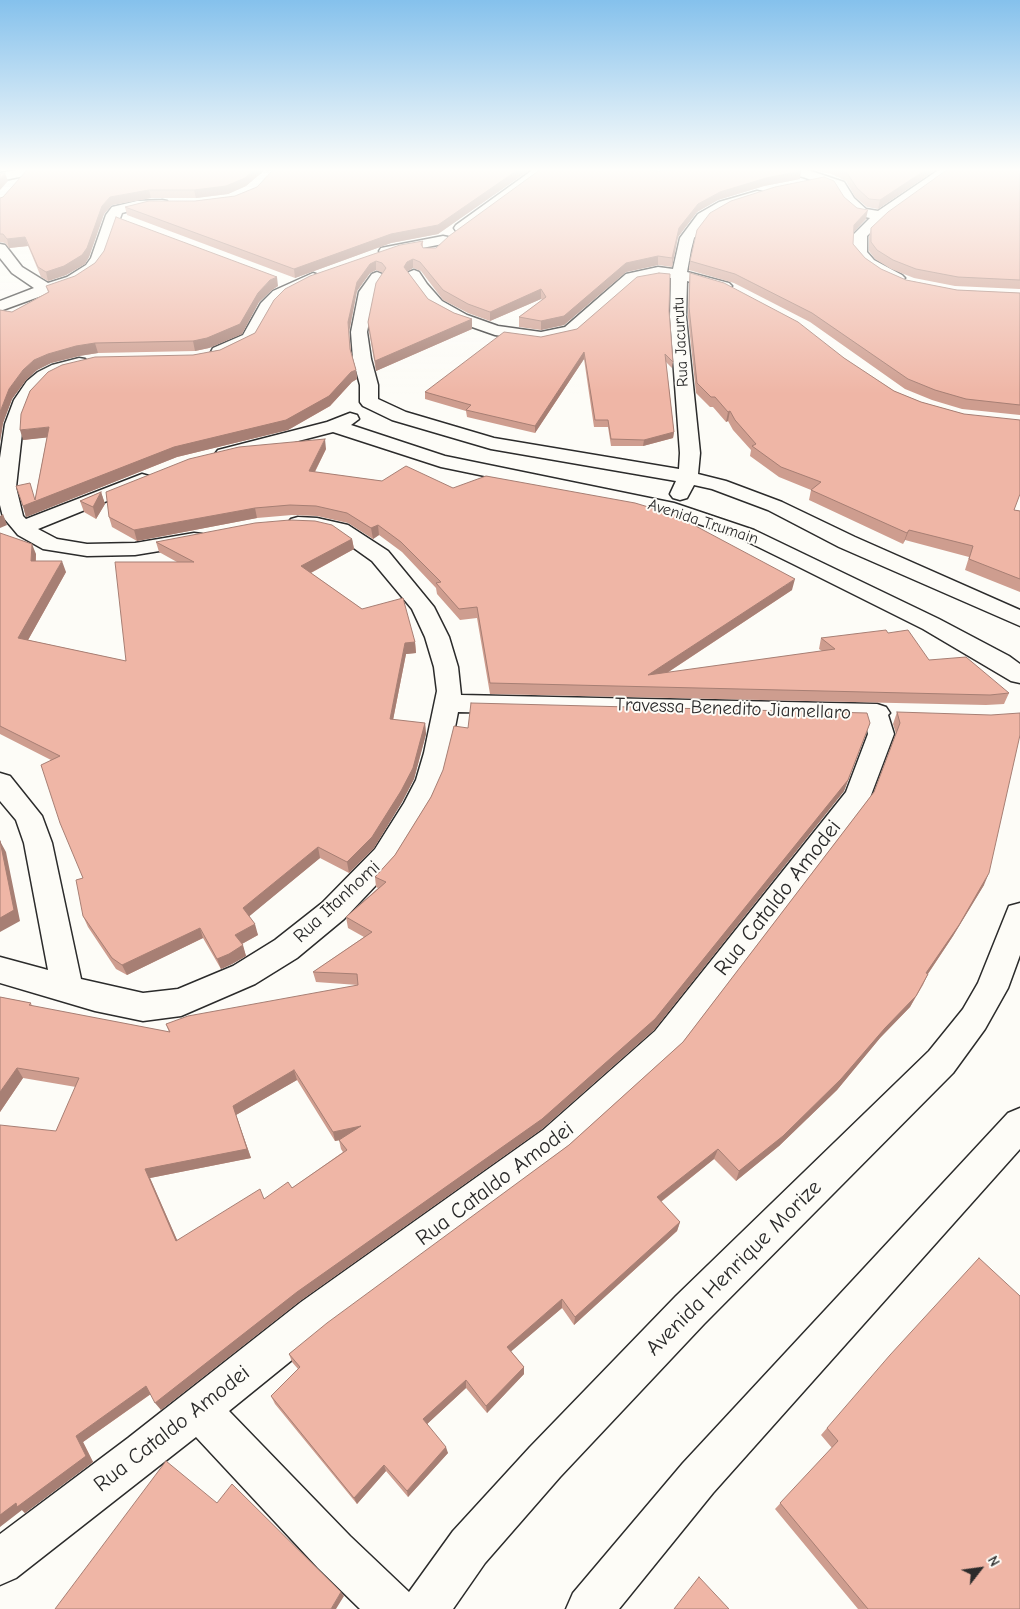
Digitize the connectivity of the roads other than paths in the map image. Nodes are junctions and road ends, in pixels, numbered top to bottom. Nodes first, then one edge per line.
1 (103, 244) edge
2 (420, 244) edge
3 (439, 244) edge
4 (685, 244) edge
5 (860, 244) edge
6 (0, 248) edge
7 (373, 255) edge
8 (362, 270) edge
9 (331, 271) edge
10 (678, 274) junction
11 (404, 276) junction
12 (377, 277) junction
13 (909, 284) edge
14 (9, 285) dead end
15 (41, 286) junction
16 (736, 292) edge
17 (0, 306) edge
18 (195, 358) edge
19 (98, 360) edge
20 (369, 402) junction
21 (7, 425) edge
22 (334, 426) junction
23 (203, 459) edge
24 (158, 474) edge
25 (688, 476) junction
26 (674, 509) junction
27 (274, 524) edge
28 (23, 528) junction
29 (220, 534) edge
30 (1020, 619) edge
31 (1020, 675) edge
32 (447, 703) junction
33 (889, 714) joint
34 (0, 784) edge
35 (1018, 924) edge
36 (0, 970) edge
37 (67, 989) junction
38 (1020, 1124) edge
39 (198, 1409) junction
40 (0, 1562) edge
41 (393, 1609) edge
42 (425, 1609) edge
43 (589, 1609) edge

1 - 15 street
2 - 7 street
3 - 11 street
4 - 10 street, Rua Jacurutu
5 - 13 street
6 - 15 street
8 - 12 street
9 - 18 street
10 - 11 street
10 - 16 street
10 - 25 street, Rua Jacurutu
11 - 12 street
12 - 20 street
14 - 15 street
15 - 17 street
19 - 21 street
20 - 22 street
20 - 25 street, Avenida Trumain
21 - 28 street
22 - 23 street
22 - 26 street, Avenida Trumain
24 - 28 street
25 - 26 street, Rua Jacurutu
25 - 30 street, Avenida Trumain
26 - 31 street, Avenida Trumain
27 - 32 street, Rua Itanhomi
28 - 29 street
32 - 33 street, Travessa Benedito Jiamellaro
32 - 37 street, Rua Itanhomi
33 - 39 street, Rua Cataldo Amodei
34 - 37 street
35 - 42 street, Avenida Henrique Morize
36 - 37 street, Rua Itanhomi
38 - 43 street
39 - 40 street, Rua Cataldo Amodei
39 - 41 street

